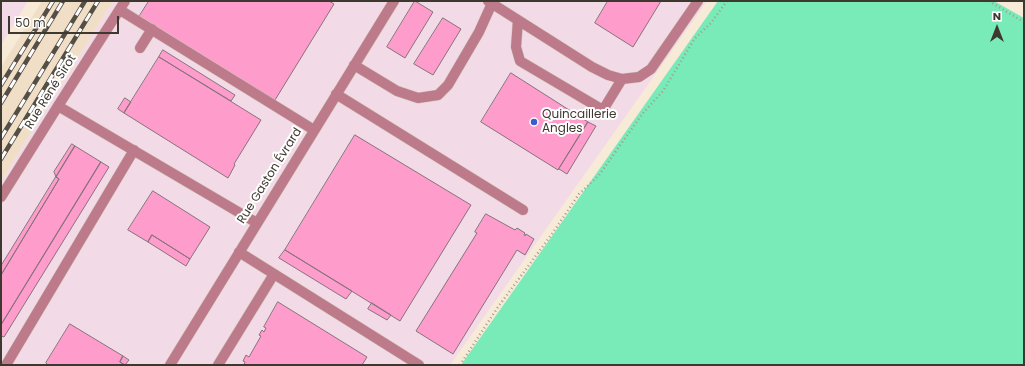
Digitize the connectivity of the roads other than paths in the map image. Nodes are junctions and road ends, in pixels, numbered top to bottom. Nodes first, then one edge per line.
1 (698, 1) edge
2 (391, 2) edge
3 (491, 2) edge
4 (122, 5) edge
5 (518, 20) junction
6 (152, 30) junction
7 (140, 48) dead end
8 (354, 65) junction
9 (622, 79) junction
10 (336, 94) junction
11 (58, 106) junction
12 (314, 130) junction
13 (134, 150) junction
14 (1, 198) edge
15 (523, 210) dead end
16 (257, 223) junction
17 (239, 252) junction
18 (274, 274) junction
19 (6, 365) edge
20 (170, 365) edge
21 (218, 365) edge
22 (420, 365) edge

1 - 9 street
2 - 8 street, Rue Gaston Évrard
3 - 5 street
3 - 8 street
4 - 6 street
4 - 11 street, Rue René Sirot
5 - 9 street
5 - 9 street
6 - 7 street
6 - 12 street
8 - 10 street, Rue Gaston Évrard
10 - 12 street, Rue Gaston Évrard
10 - 15 street
11 - 13 street
11 - 14 street, Rue René Sirot
12 - 16 street, Rue Gaston Évrard
13 - 16 street
13 - 19 street
16 - 17 street, Rue Gaston Évrard
17 - 18 street
17 - 20 street, Rue Gaston Évrard
18 - 21 street
18 - 22 street

